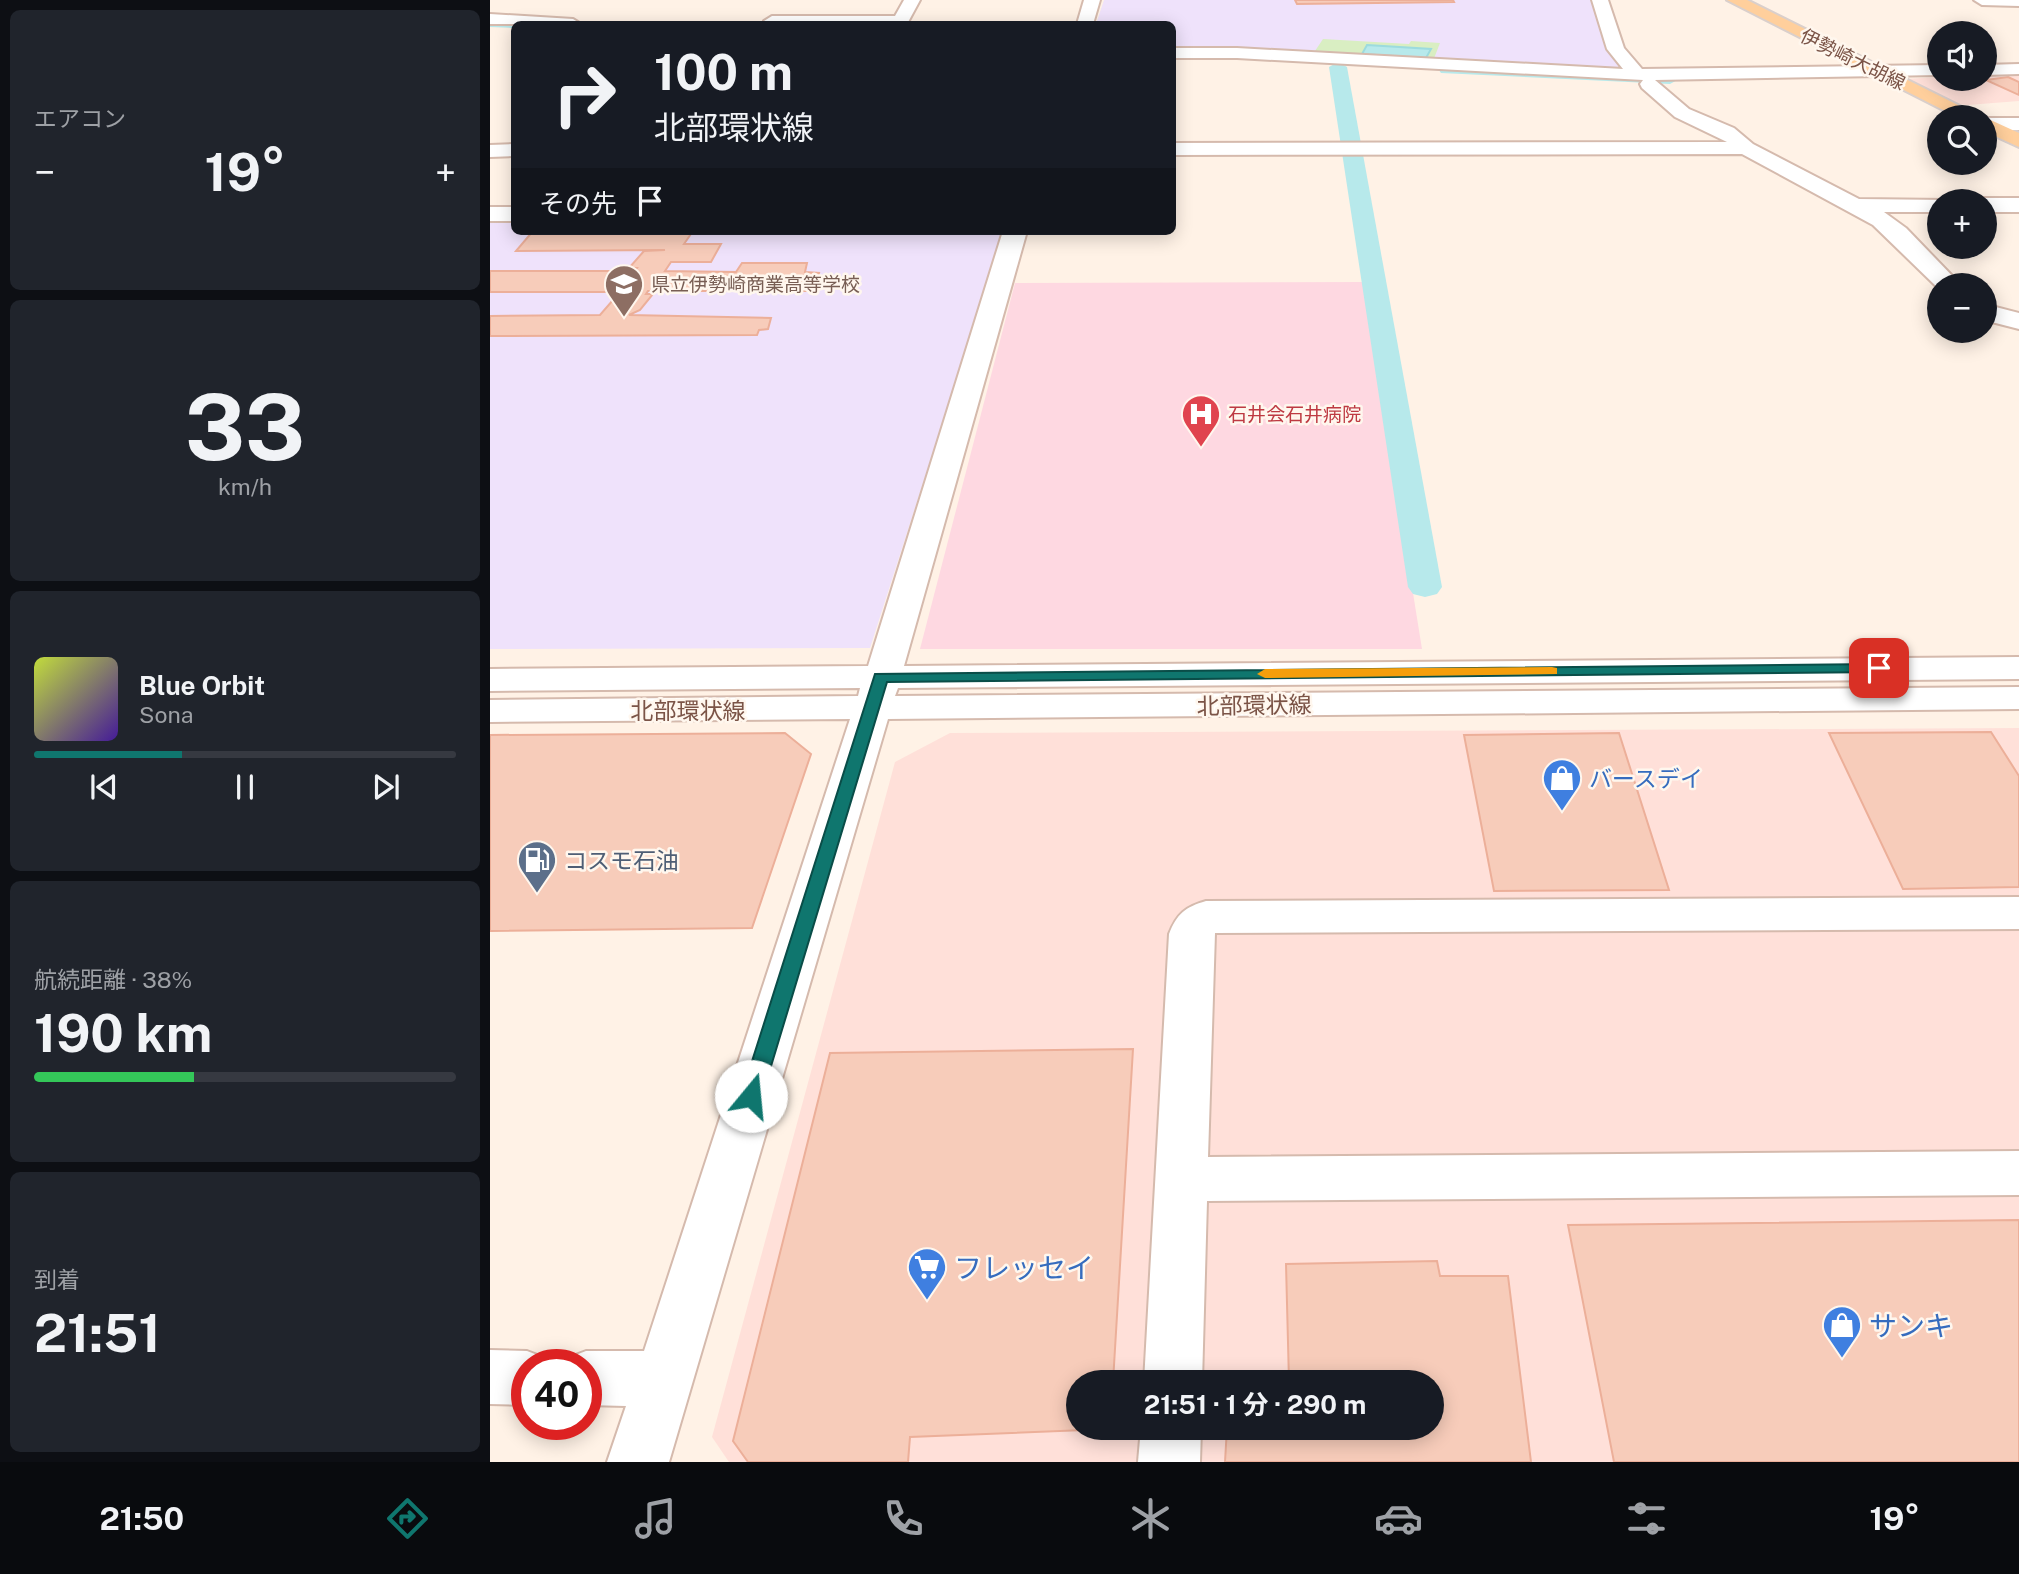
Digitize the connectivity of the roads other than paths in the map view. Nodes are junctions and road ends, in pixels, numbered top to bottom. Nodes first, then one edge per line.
1 (912, 0) edge
2 (1092, 0) edge
3 (1600, 0) edge
4 (1735, 0) edge
5 (1982, 0) edge
6 (2018, 0) edge
7 (786, 5) dead end
8 (490, 19) edge
9 (523, 21) edge
10 (773, 21) edge
11 (901, 21) edge
12 (1086, 21) edge
13 (1176, 53) edge
14 (2019, 69) edge
15 (1927, 70) edge
16 (1997, 70) edge
17 (1879, 71) junction
18 (1643, 80) junction
19 (1947, 105) edge
20 (1997, 123) edge
21 (2019, 124) edge
22 (1997, 130) edge
23 (2019, 141) edge
24 (1746, 148) junction
25 (1176, 149) edge
26 (490, 150) edge
27 (511, 150) edge
28 (1927, 205) edge
29 (1997, 205) edge
30 (2019, 205) edge
31 (1858, 206) junction
32 (490, 214) edge
33 (511, 214) edge
34 (1014, 235) edge
35 (1937, 273) edge
36 (1997, 315) edge
37 (2019, 321) edge
38 (2019, 668) edge
39 (490, 680) edge
40 (876, 693) junction
41 (2019, 698) edge
42 (490, 711) edge
43 (2019, 913) edge
44 (2019, 1173) edge
45 (1182, 1179) junction
46 (1174, 1370) edge
47 (490, 1377) edge
48 (511, 1378) edge
49 (602, 1378) edge
50 (664, 1379) junction
51 (1170, 1440) edge
52 (638, 1462) edge
53 (1169, 1462) edge

1 - 11 street
2 - 12 street
3 - 18 street
4 - 17 main road, 伊勢崎大胡線
5 - 6 street
7 - 10 street
8 - 9 street
13 - 18 street
14 - 16 street
15 - 17 street
17 - 18 street
17 - 19 main road, 伊勢崎大胡線
18 - 24 street
20 - 21 street
22 - 23 main road, 伊勢崎大胡線
24 - 25 street
24 - 31 street
26 - 27 street
28 - 31 street
29 - 30 street
31 - 35 street
32 - 33 street
34 - 40 street
36 - 37 street
38 - 40 street, 北部環状線
39 - 40 street, 北部環状線
40 - 41 street, 北部環状線
40 - 42 street, 北部環状線
40 - 50 street
43 - 45 street
44 - 45 street
45 - 46 street
47 - 48 street
49 - 50 street
50 - 52 street
51 - 53 street

